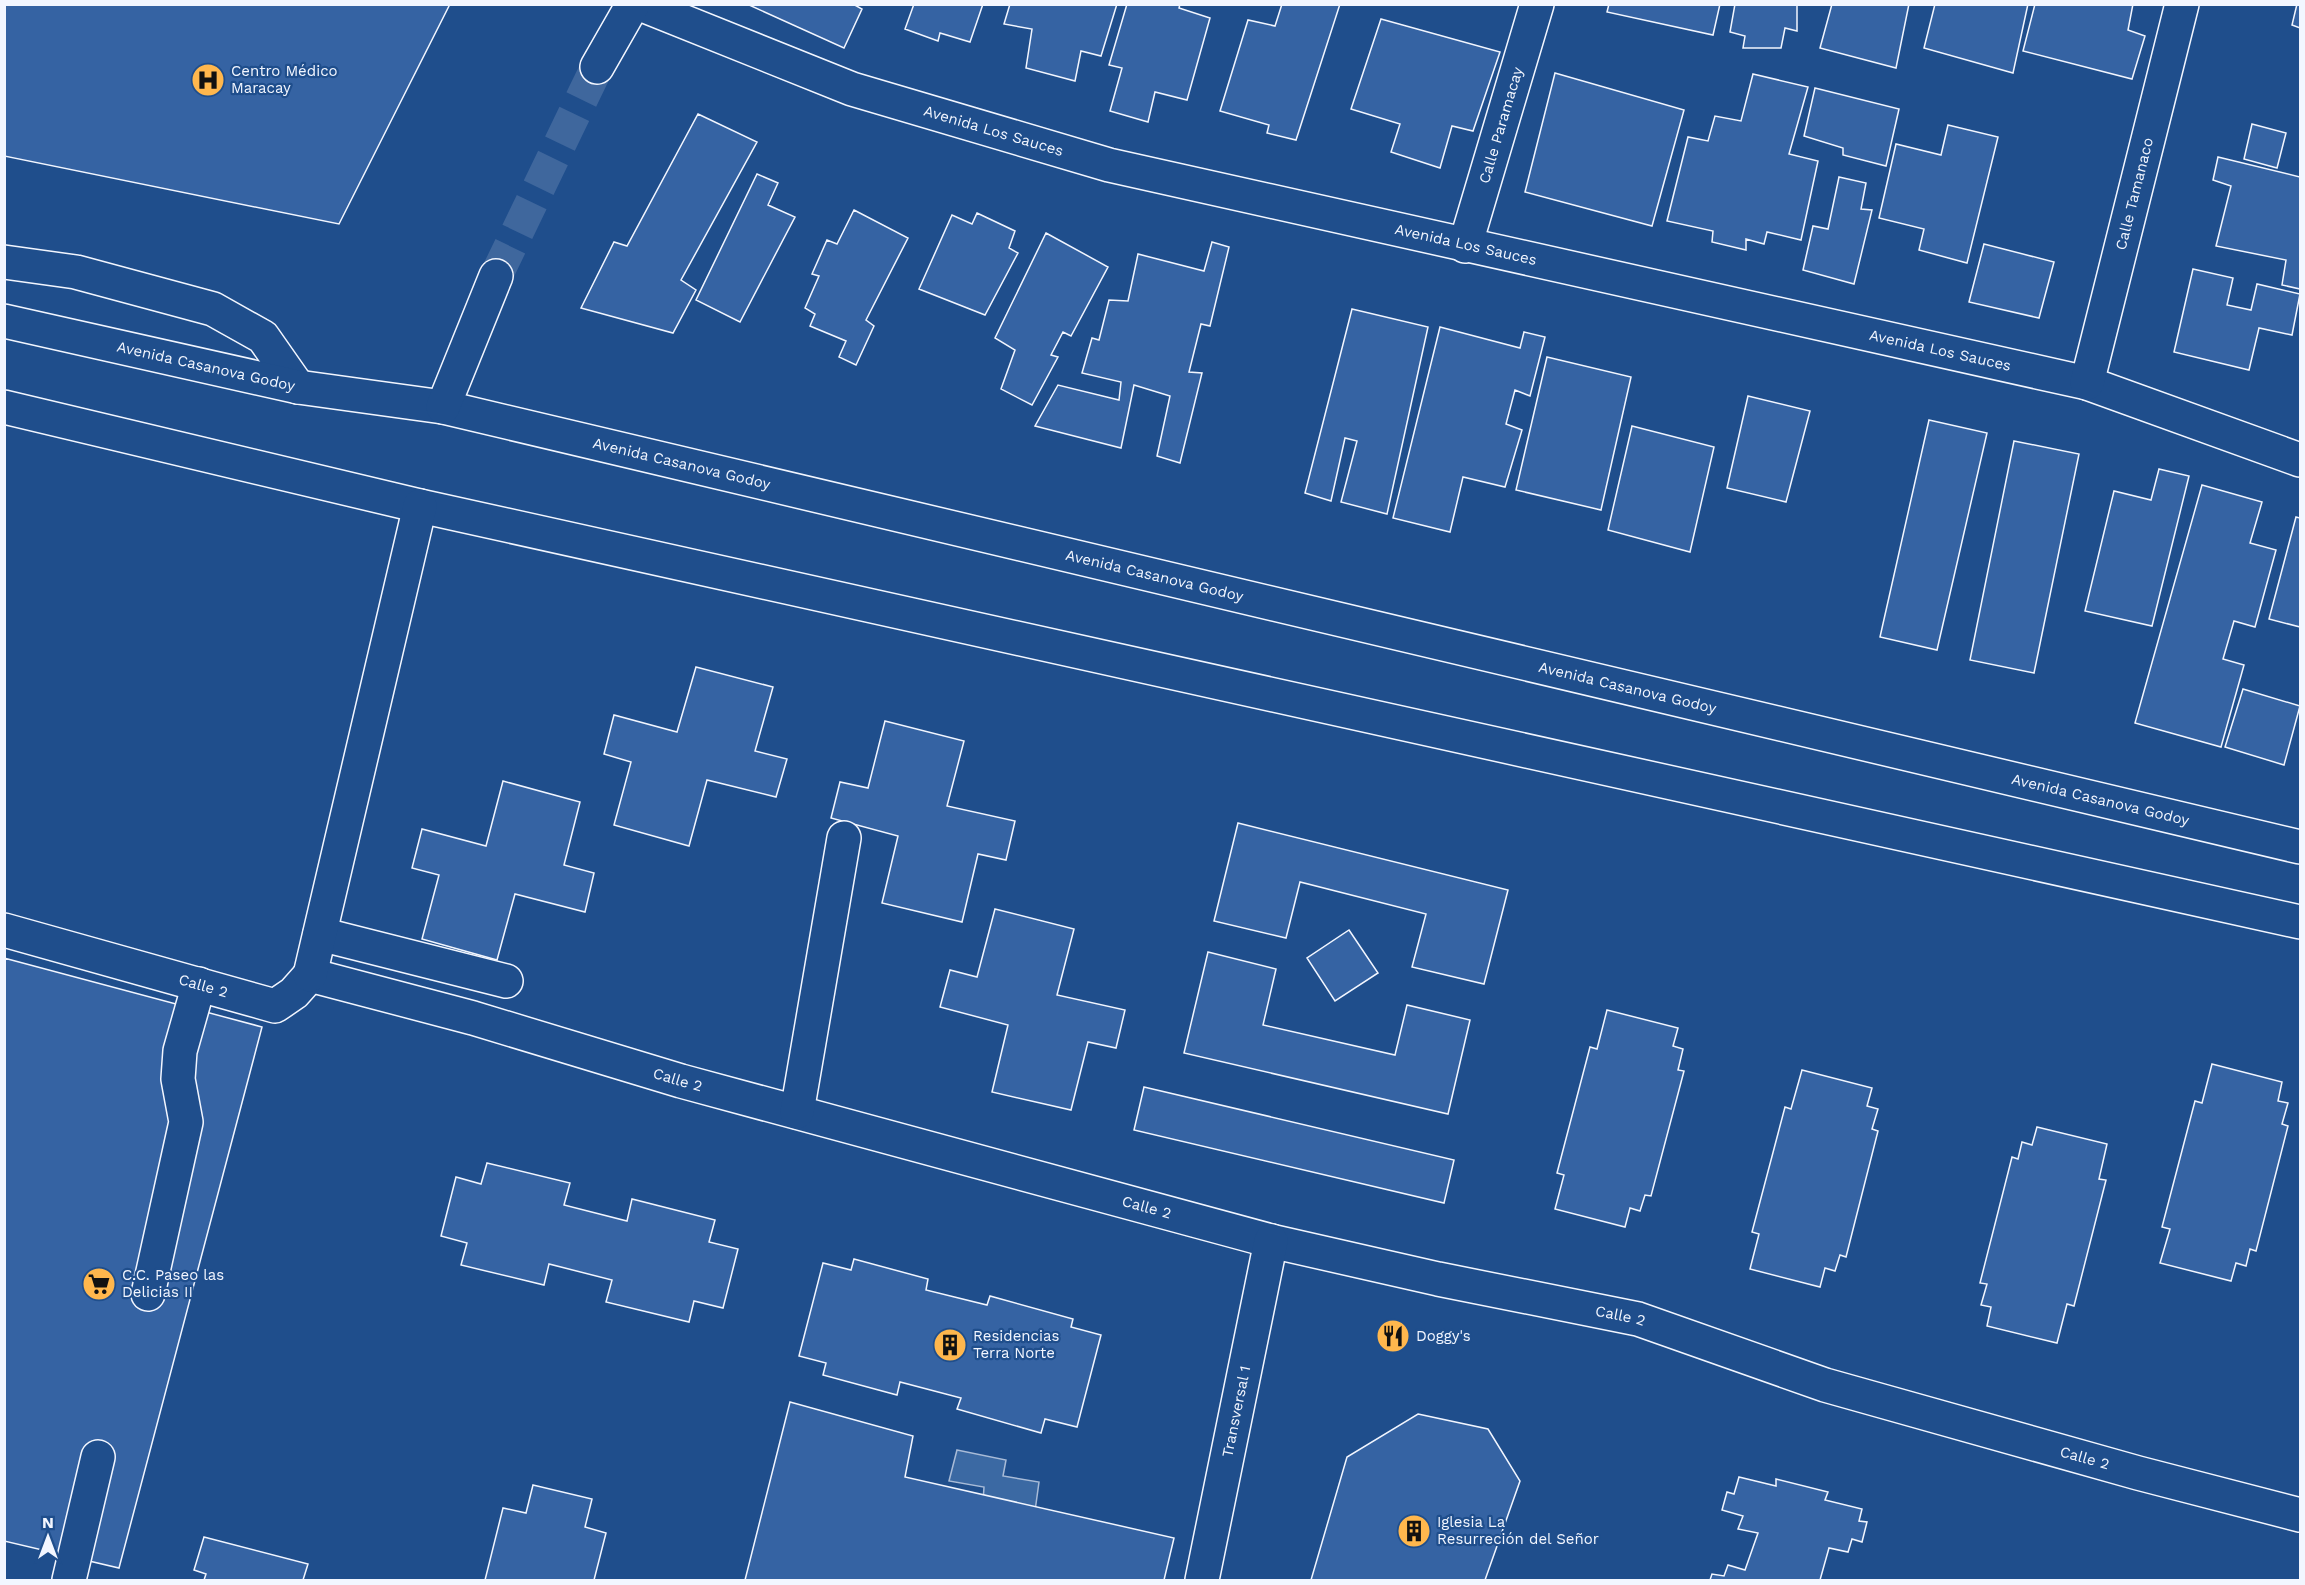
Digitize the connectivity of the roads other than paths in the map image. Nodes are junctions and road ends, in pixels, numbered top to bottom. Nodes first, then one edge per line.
1 (633, 4) edge
2 (640, 4) edge
3 (1537, 4) edge
4 (2182, 4) edge
5 (597, 67) tunnel mouth
6 (1465, 246) junction
7 (4, 262) edge
8 (496, 276) tunnel mouth
9 (4, 321) edge
10 (2087, 383) junction
11 (298, 387) junction
12 (4, 407) edge
13 (443, 407) junction
14 (2301, 460) edge
15 (420, 506) junction
16 (844, 838) dead end
17 (2301, 847) edge
18 (2301, 922) edge
19 (4, 930) edge
20 (320, 934) junction
21 (310, 975) junction
22 (506, 981) dead end
23 (199, 984) junction
24 (797, 1112) junction
25 (1271, 1241) junction
26 (148, 1294) dead end
27 (98, 1457) dead end
28 (2301, 1515) edge
29 (69, 1581) edge
30 (1202, 1581) edge

1 - 5 street
2 - 6 street, Avenida Los Sauces
3 - 6 street, Calle Paramacay
4 - 10 street, Calle Tamanaco
6 - 10 street, Avenida Los Sauces
7 - 11 street
8 - 13 street
9 - 11 street, Avenida Casanova Godoy
10 - 14 street, Avenida Los Sauces
11 - 13 street, Avenida Casanova Godoy
12 - 15 street
13 - 17 street, Avenida Casanova Godoy
15 - 18 street
15 - 20 street
16 - 24 street
19 - 23 street, Calle 2
20 - 21 street
20 - 22 street
21 - 23 street, Calle 2
21 - 24 street, Calle 2
23 - 26 street
24 - 25 street, Calle 2
25 - 28 street, Calle 2
25 - 30 street, Transversal 1
27 - 29 street

